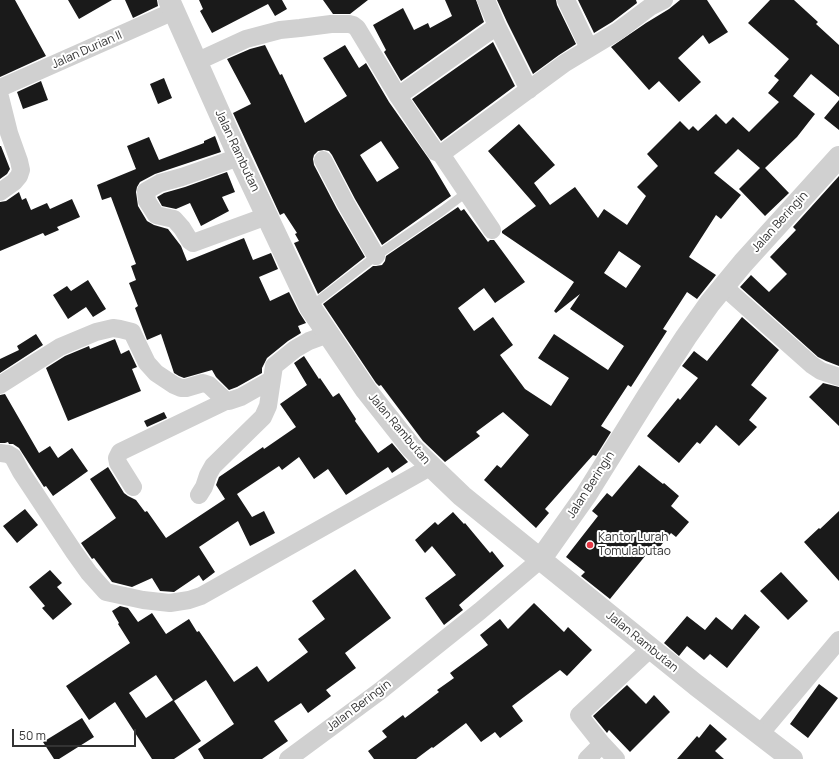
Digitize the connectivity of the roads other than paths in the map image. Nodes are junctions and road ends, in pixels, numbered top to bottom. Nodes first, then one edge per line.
1 (486, 0) edge
2 (566, 0) edge
3 (654, 2) edge
4 (172, 6) edge
5 (497, 26) junction
6 (589, 48) junction
7 (196, 62) junction
8 (0, 88) edge
9 (529, 90) junction
10 (398, 96) junction
11 (0, 97) edge
12 (441, 154) junction
13 (239, 156) junction
14 (323, 160) dead end
15 (835, 168) edge
16 (0, 192) edge
17 (467, 192) junction
18 (267, 216) junction
19 (492, 230) dead end
20 (376, 256) junction
21 (723, 286) junction
22 (310, 307) junction
23 (328, 334) junction
24 (839, 377) edge
25 (271, 380) junction
26 (0, 385) edge
27 (226, 401) junction
28 (0, 453) edge
29 (430, 467) junction
30 (133, 487) dead end
31 (199, 495) dead end
32 (540, 560) junction
33 (839, 640) edge
34 (651, 648) junction
35 (760, 734) junction
36 (602, 744) junction
37 (288, 759) edge
38 (587, 759) edge
39 (616, 759) edge
40 (792, 759) edge

1 - 5 street
2 - 6 street
3 - 6 street
4 - 7 street, Jalan Rambutan
4 - 8 street, Jalan Durian II
5 - 9 street
5 - 10 street
6 - 9 street
7 - 10 street
7 - 13 street, Jalan Rambutan
9 - 12 street
10 - 12 street
11 - 16 street
12 - 17 street
13 - 18 street, Jalan Rambutan
13 - 18 street
14 - 20 street
15 - 21 street, Jalan Beringin
17 - 19 street
17 - 20 lane
18 - 22 street, Jalan Rambutan
20 - 22 lane
21 - 24 street
21 - 32 street, Jalan Beringin
22 - 23 street, Jalan Rambutan
23 - 25 street
23 - 29 street, Jalan Rambutan
25 - 27 street
25 - 31 street
26 - 27 street
27 - 30 street
28 - 29 street
29 - 32 street, Jalan Rambutan
32 - 34 street, Jalan Rambutan
32 - 37 street, Jalan Beringin
33 - 35 street
34 - 35 street, Jalan Rambutan
34 - 36 street
35 - 40 street, Jalan Rambutan
36 - 38 street
36 - 39 street

